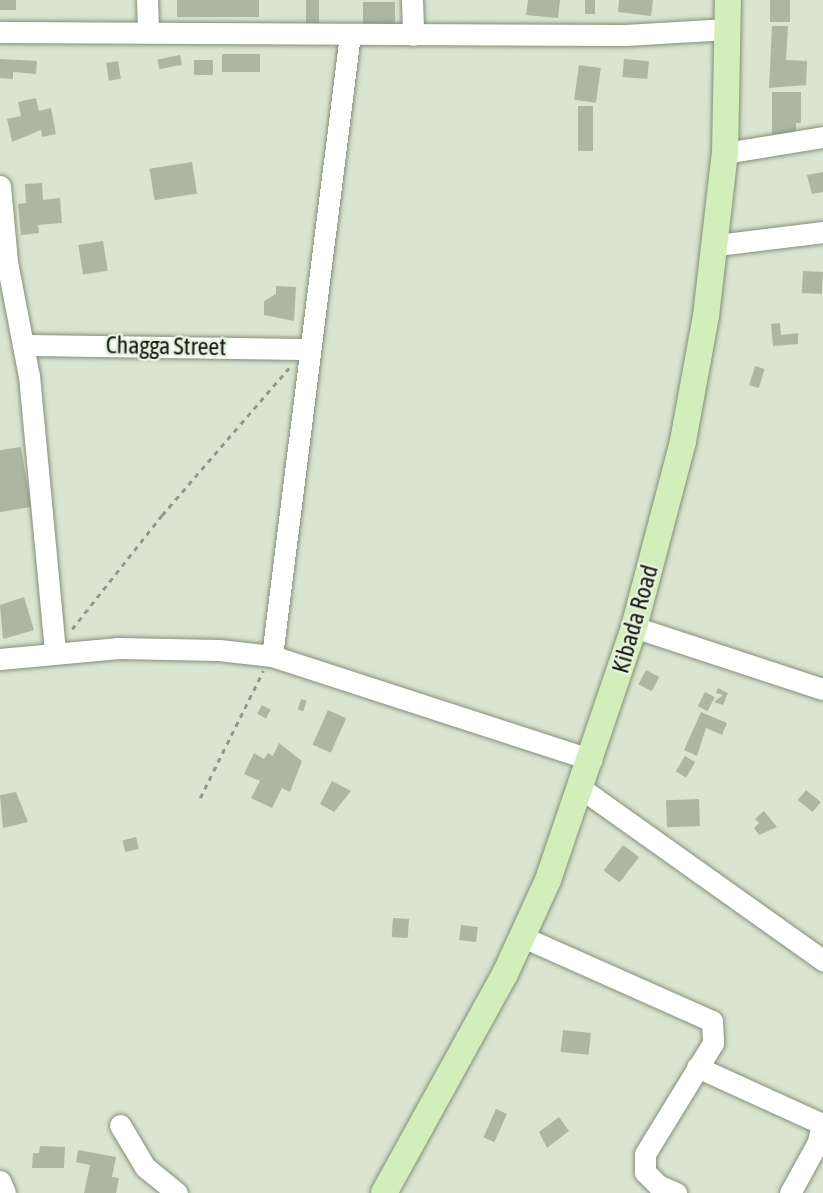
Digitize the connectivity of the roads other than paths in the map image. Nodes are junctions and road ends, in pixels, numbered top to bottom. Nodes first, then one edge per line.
1 (147, 0) edge
2 (412, 0) edge
3 (728, 0) edge
4 (728, 29) junction
5 (148, 31) junction
6 (0, 32) edge
7 (350, 34) junction
8 (413, 35) junction
9 (821, 135) edge
10 (725, 153) junction
11 (0, 186) edge
12 (823, 232) edge
13 (717, 245) junction
14 (4, 263) edge
15 (23, 345) junction
16 (309, 349) junction
17 (634, 627) junction
18 (55, 653) junction
19 (272, 656) junction
20 (0, 659) edge
21 (823, 689) edge
22 (592, 760) junction
23 (582, 789) junction
24 (523, 937) junction
25 (823, 960) edge
26 (697, 1067) junction
27 (120, 1125) dead end
28 (0, 1181) edge
29 (5, 1193) edge
30 (177, 1193) edge
31 (384, 1193) edge
32 (676, 1193) edge
33 (790, 1193) edge

1 - 5 street
2 - 8 street
3 - 4 main road, Kibada Road
4 - 8 street
4 - 10 main road, Kibada Road
5 - 6 street
5 - 7 street
7 - 8 street
7 - 16 street
9 - 10 street
10 - 13 main road, Kibada Road
11 - 14 street
12 - 13 street
13 - 17 main road, Kibada Road
14 - 15 street
15 - 16 street, Chagga Street
15 - 18 street
16 - 19 street
17 - 21 street
17 - 22 main road, Kibada Road
18 - 19 street
18 - 20 street
19 - 22 street
22 - 23 main road, Kibada Road
23 - 24 main road, Kibada Road
23 - 25 street
24 - 26 street
24 - 31 main road, Kibada Road
26 - 32 street
26 - 33 street
27 - 30 street
28 - 29 street

